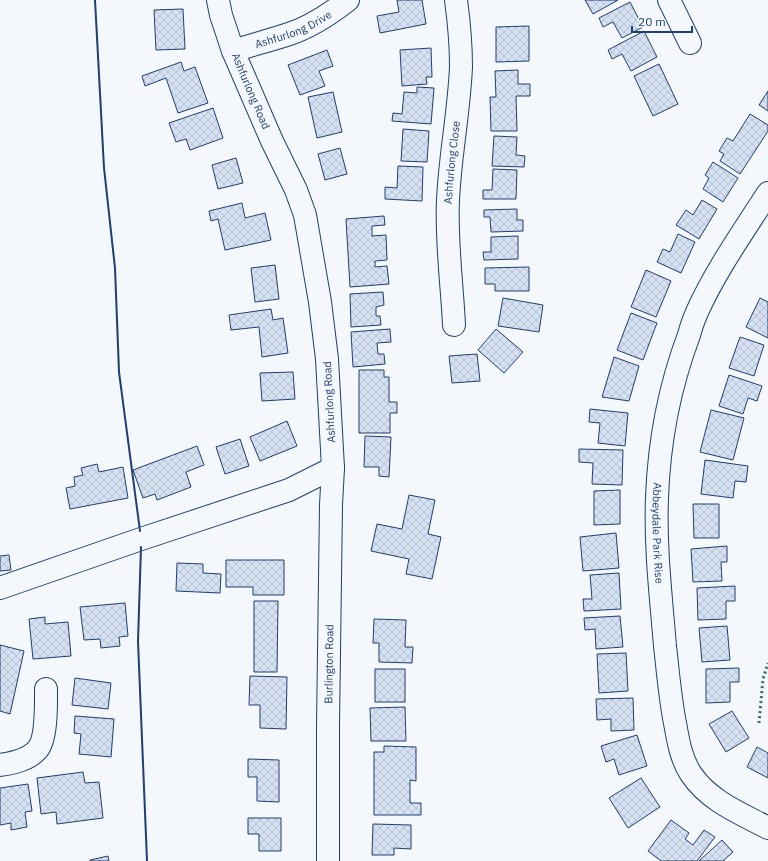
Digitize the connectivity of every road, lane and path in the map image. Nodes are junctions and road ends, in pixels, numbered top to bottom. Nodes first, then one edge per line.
1 (218, 0) edge
2 (348, 0) edge
3 (456, 0) edge
4 (669, 0) edge
5 (690, 42) dead end
6 (233, 50) junction
7 (768, 194) edge
8 (454, 325) dead end
9 (333, 468) junction
10 (0, 588) edge
11 (46, 689) dead end
12 (0, 764) edge
13 (768, 828) edge
14 (328, 861) edge

1 - 6 street, Ashfurlong Road
2 - 6 street, Ashfurlong Drive
3 - 8 street, Ashfurlong Close
4 - 5 street
6 - 9 street, Ashfurlong Road
7 - 13 street, Abbeydale Park Rise
9 - 10 street
9 - 14 street, Burlington Road
11 - 12 street

